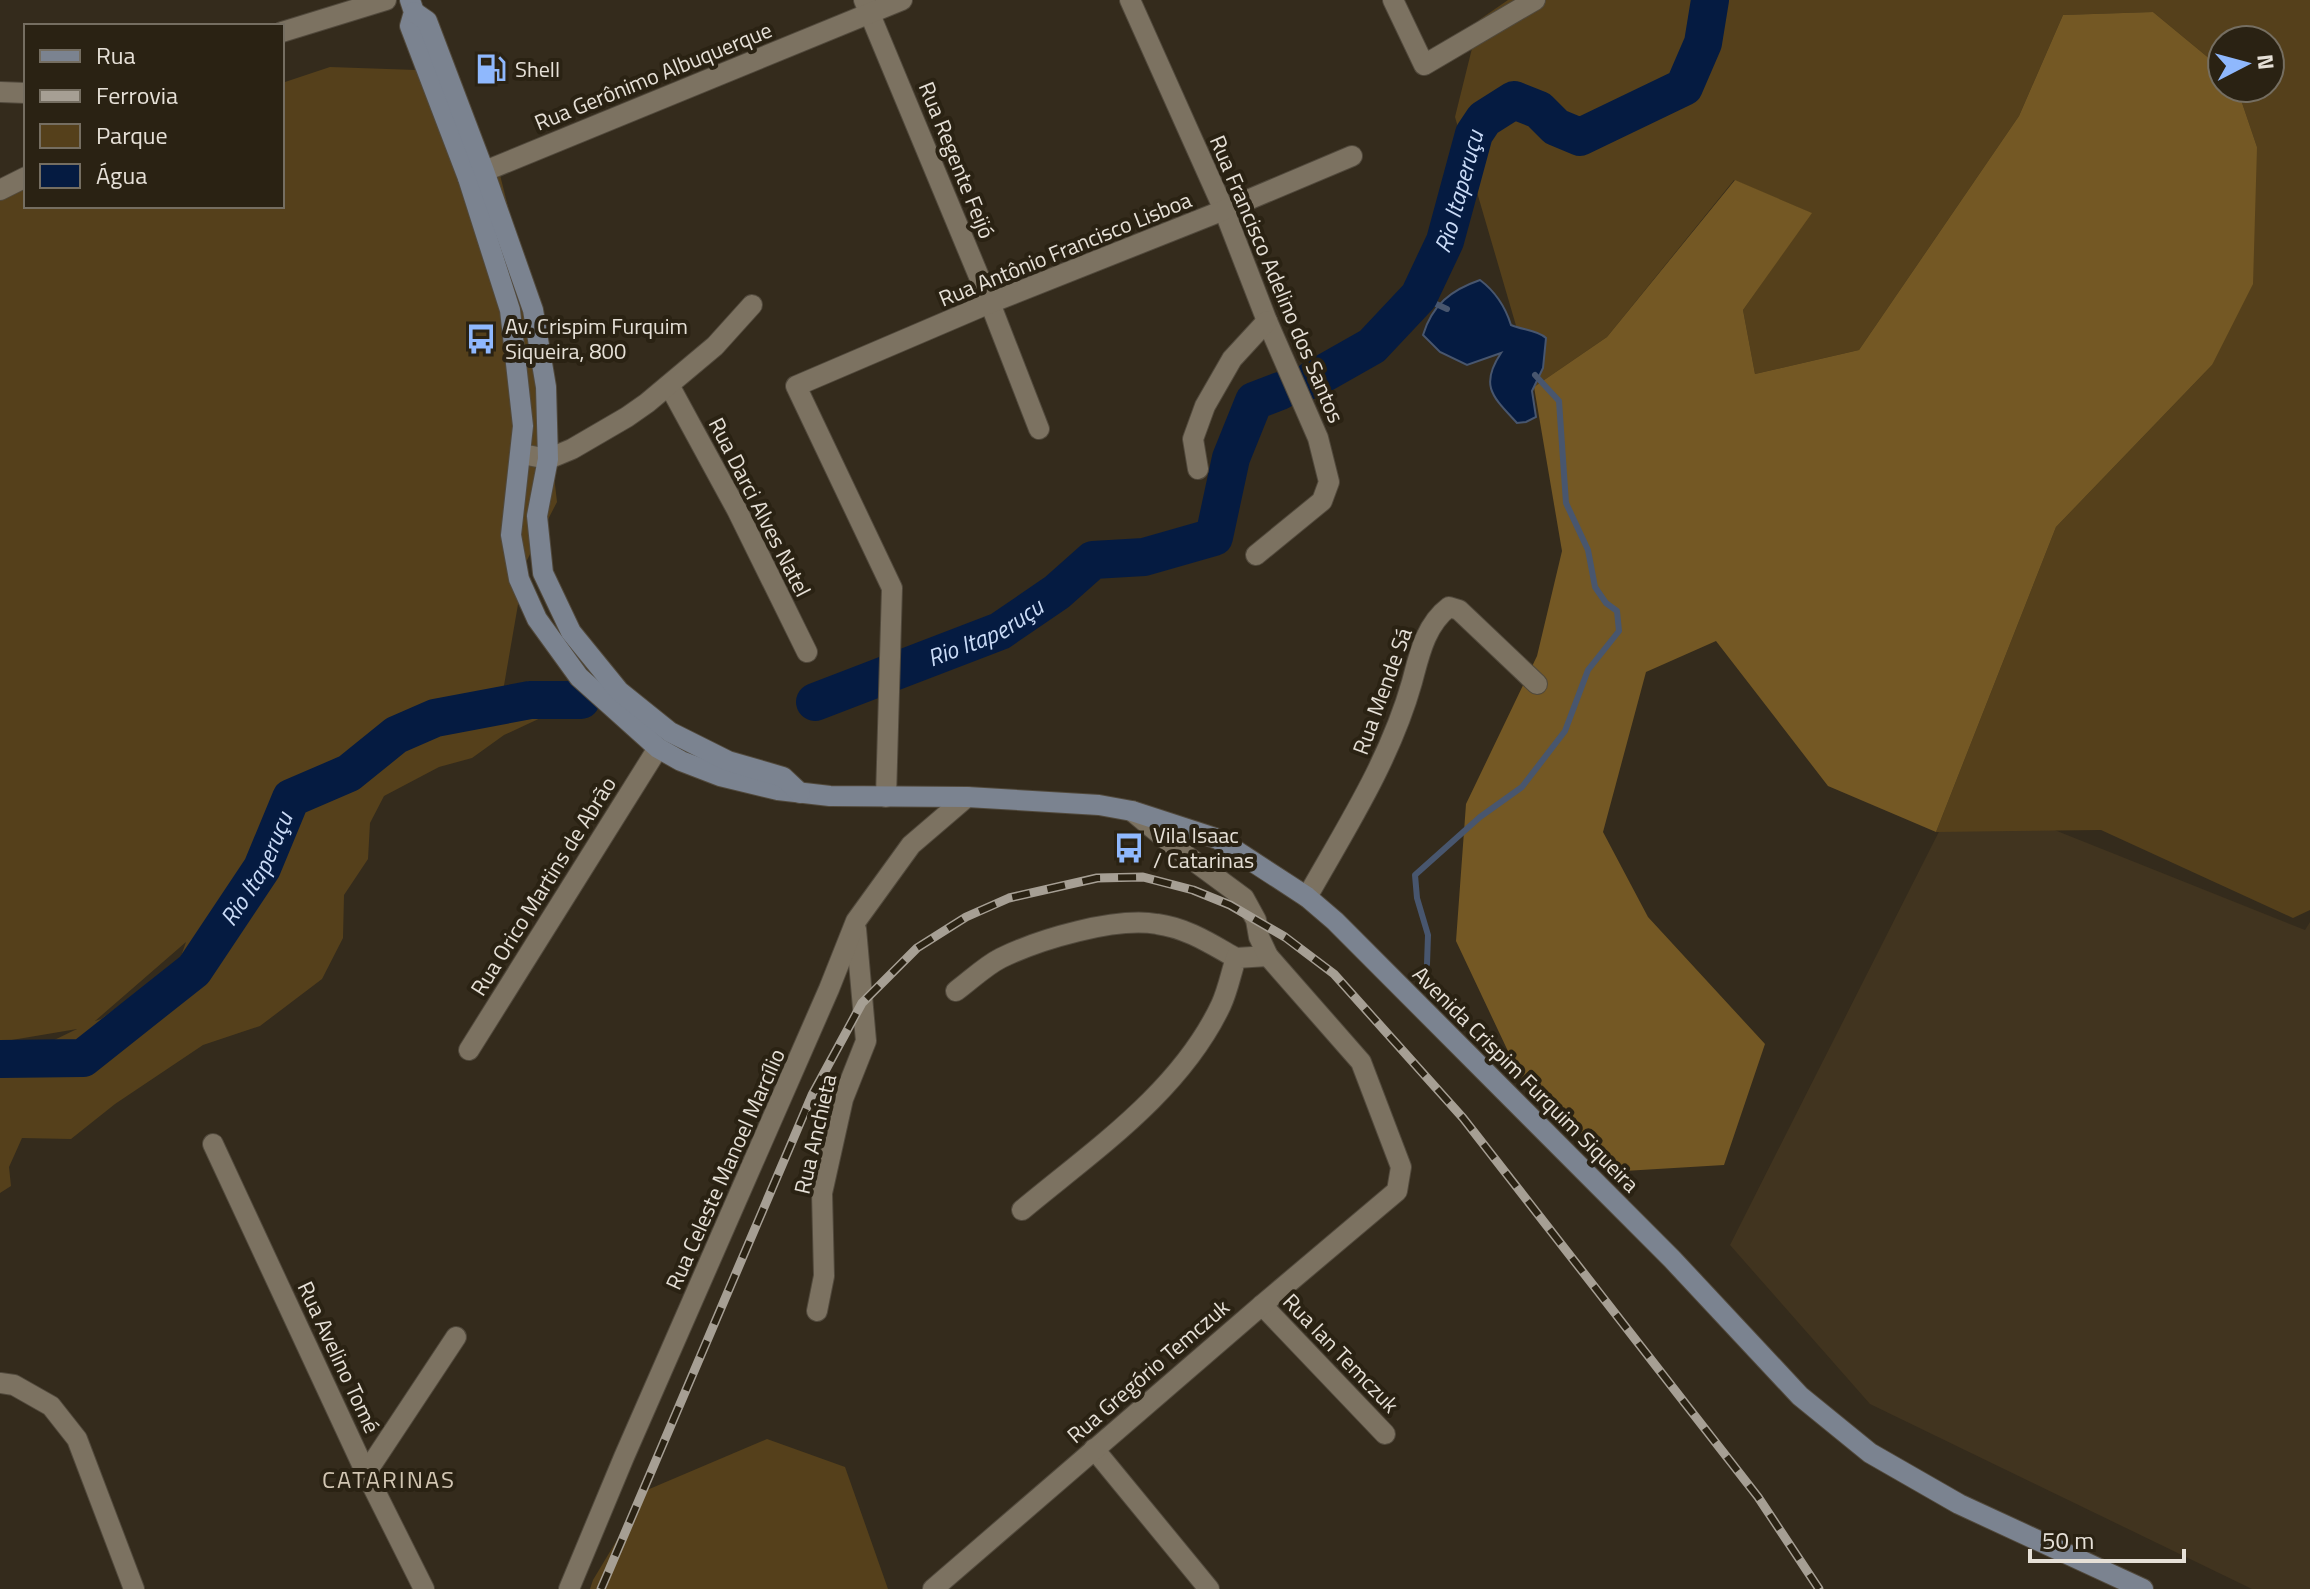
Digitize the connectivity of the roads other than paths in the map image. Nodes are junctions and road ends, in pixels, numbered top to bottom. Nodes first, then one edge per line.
1 (386, 0) edge
2 (902, 0) edge
3 (1130, 0) edge
4 (1393, 0) edge
5 (1535, 0) edge
6 (412, 6) edge
7 (867, 7) edge
8 (284, 31) edge
9 (0, 92) edge
10 (24, 93) edge
11 (1352, 156) dead end
12 (476, 174) junction
13 (24, 178) edge
14 (0, 190) edge
15 (1224, 210) junction
16 (990, 303) junction
17 (752, 305) dead end
18 (1267, 321) junction
19 (669, 385) junction
20 (1039, 429) dead end
21 (522, 454) junction
22 (548, 459) junction
23 (1198, 469) dead end
24 (1256, 555) dead end
25 (807, 652) dead end
26 (1537, 684) dead end
27 (658, 748) junction
28 (800, 793) junction
29 (886, 797) junction
30 (967, 797) junction
31 (1132, 811) junction
32 (1307, 897) junction
33 (856, 921) junction
34 (1268, 956) junction
35 (1236, 958) junction
36 (956, 991) dead end
37 (469, 1050) dead end
38 (213, 1144) dead end
39 (1022, 1210) dead end
40 (1262, 1305) junction
41 (817, 1311) dead end
42 (456, 1337) dead end
43 (0, 1383) edge
44 (1385, 1434) dead end
45 (1094, 1449) junction
46 (366, 1473) junction
47 (134, 1589) edge
48 (424, 1589) edge
49 (569, 1589) edge
50 (933, 1589) edge
51 (1209, 1589) edge
52 (2143, 1589) edge

1 - 8 street
2 - 7 street, Rua Gerônimo Albuquerque
3 - 15 street, Rua Francisco Adelino dos Santos
4 - 5 street
6 - 12 main road, Avenida Crispim Furquim Siqueira
7 - 12 street, Rua Gerônimo Albuquerque
7 - 16 street, Rua Regente Feijó
9 - 10 street
11 - 15 street, Rua Antônio Francisco Lisboa
12 - 21 main road, Avenida Crispim Furquim Siqueira
12 - 22 main road, Avenida Crispim Furquim Siqueira
13 - 14 street
15 - 16 street, Rua Antônio Francisco Lisboa
15 - 18 street, Rua Francisco Adelino dos Santos
16 - 20 street, Rua Regente Feijó
16 - 29 street, Rua Antônio Francisco Lisboa
17 - 19 street
18 - 23 street
18 - 24 street, Rua Francisco Adelino dos Santos
19 - 22 street
19 - 25 street, Rua Darci Alves Natel
21 - 22 street
21 - 27 main road, Avenida Crispim Furquim Siqueira
22 - 28 main road, Avenida Crispim Furquim Siqueira
26 - 32 street, Rua Mende Sá
27 - 28 main road, Avenida Crispim Furquim Siqueira
27 - 37 street, Rua Orico Martins de Abrão
28 - 29 main road, Avenida Crispim Furquim Siqueira
29 - 30 main road, Avenida Crispim Furquim Siqueira
30 - 31 main road, Avenida Crispim Furquim Siqueira
30 - 33 street, Rua Celeste Manoel Marcílio
31 - 32 main road, Avenida Crispim Furquim Siqueira
31 - 34 street
32 - 52 main road, Avenida Crispim Furquim Siqueira
33 - 41 street, Rua Anchieta
33 - 49 street, Rua Celeste Manoel Marcílio
34 - 35 street
34 - 40 street, Rua Gregório Temczuk
35 - 36 street
35 - 39 street
38 - 46 street, Rua Avelino Tomé
40 - 44 street, Rua Ian Temczuk
40 - 45 street, Rua Gregório Temczuk
42 - 46 street
43 - 47 street
45 - 50 street, Rua Gregório Temczuk
45 - 51 street
46 - 48 street, Rua Avelino Tomé

